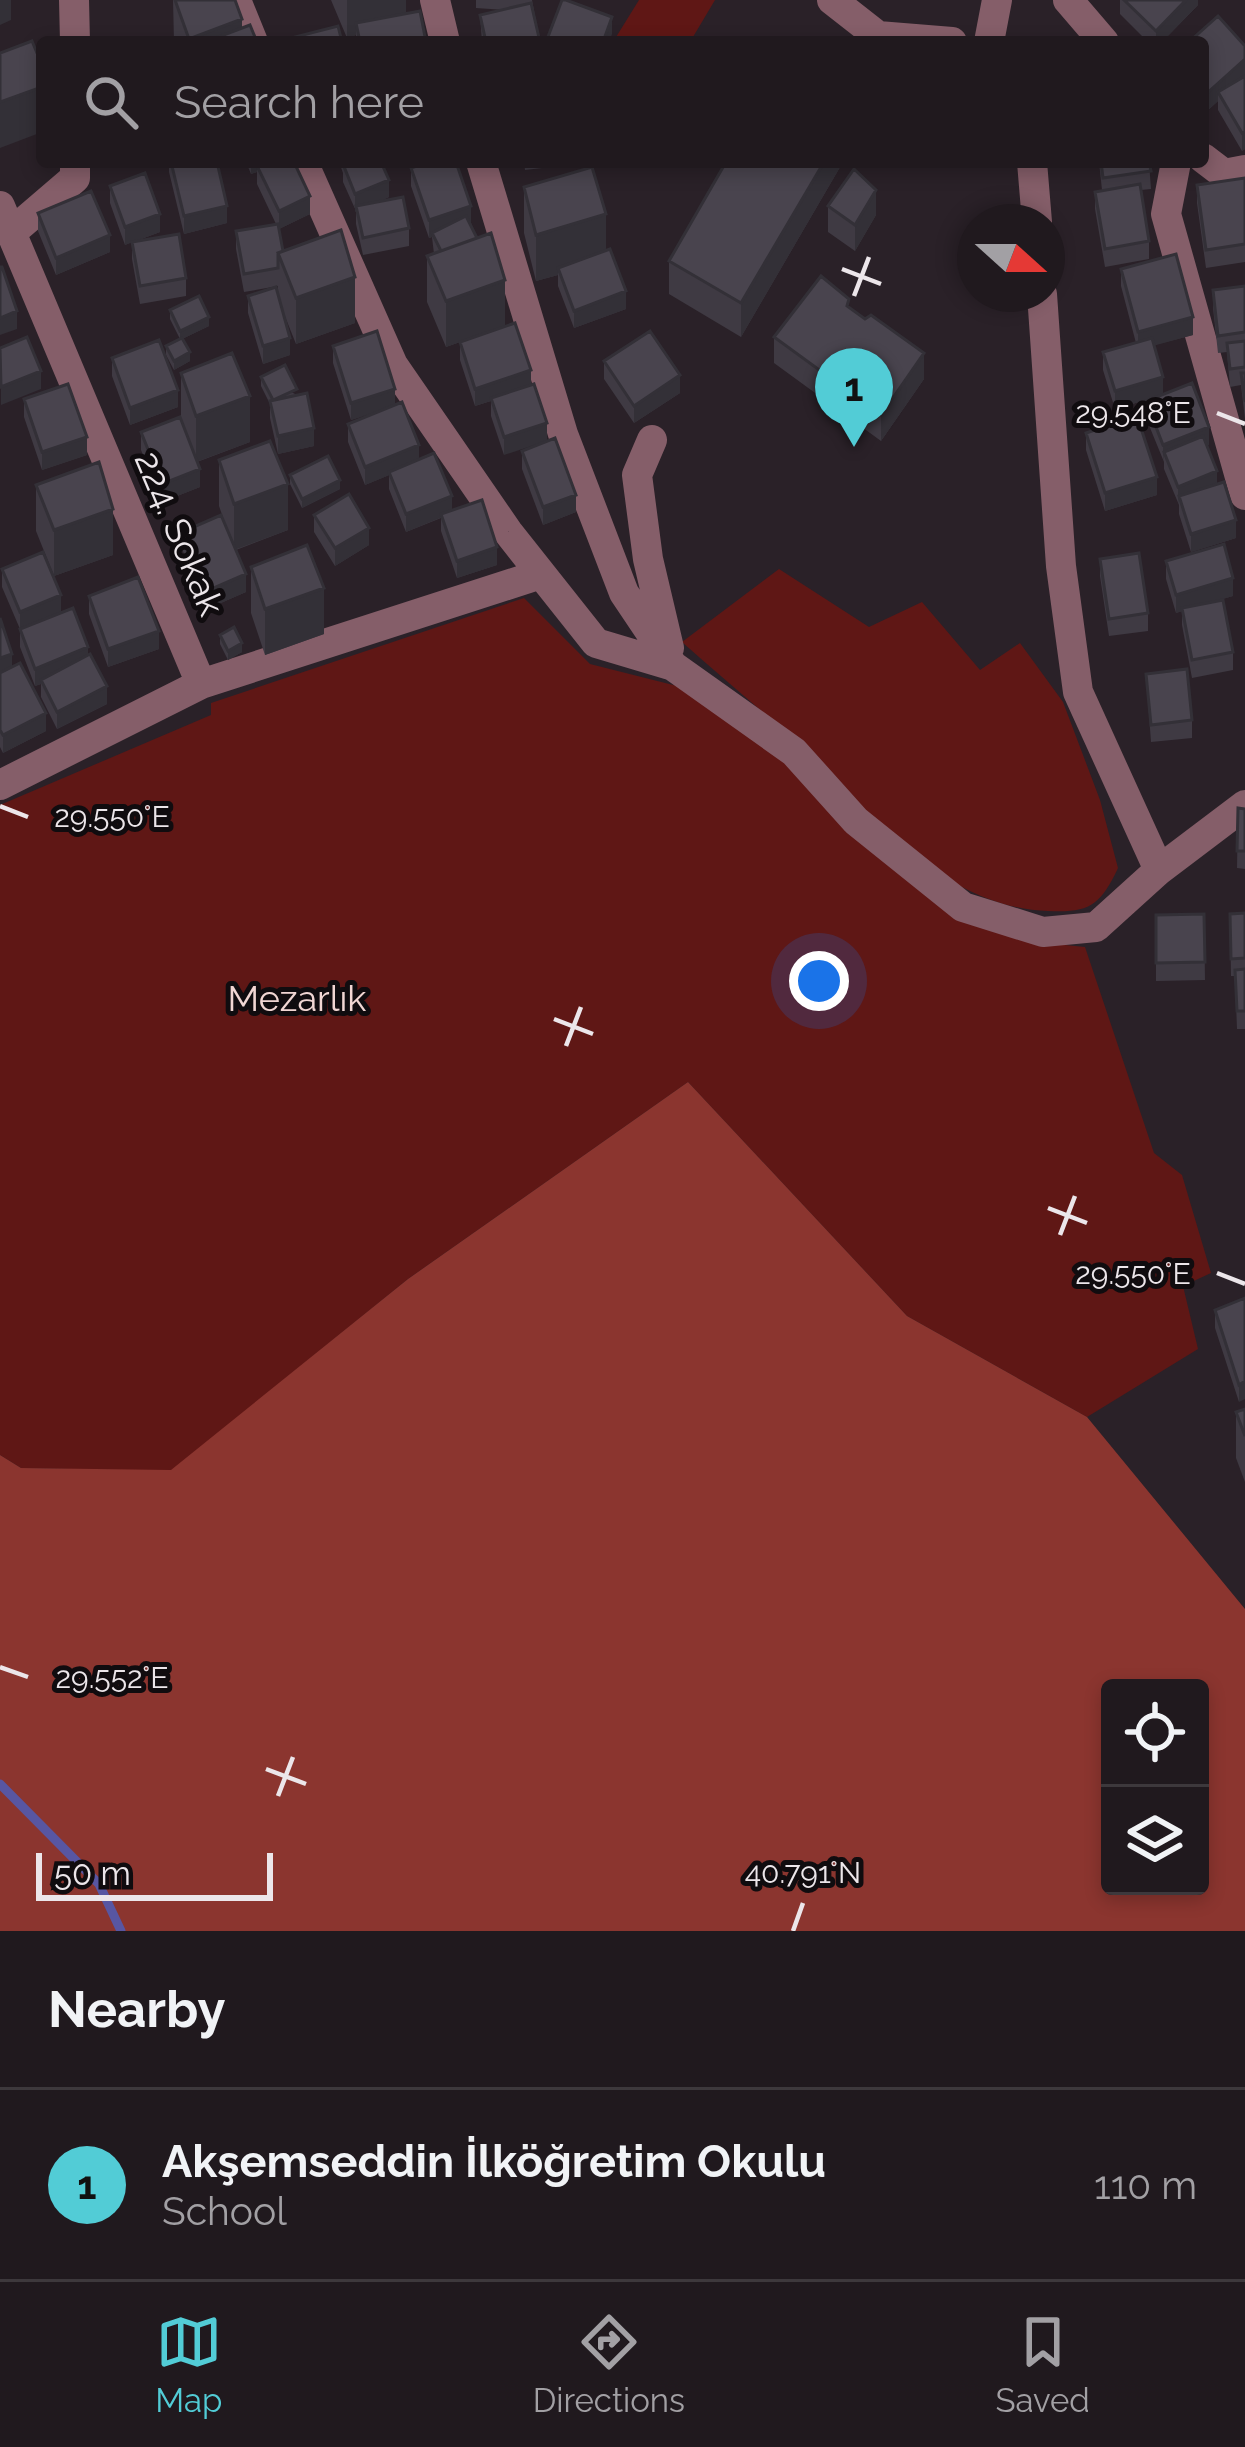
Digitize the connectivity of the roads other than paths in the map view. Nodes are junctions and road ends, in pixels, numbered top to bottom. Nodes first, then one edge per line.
1 (74, 0) edge
2 (236, 0) edge
3 (435, 0) edge
4 (832, 0) edge
5 (998, 0) edge
6 (1068, 0) edge
7 (75, 36) edge
8 (251, 36) edge
9 (444, 36) edge
10 (878, 36) edge
11 (990, 36) edge
12 (1099, 36) edge
13 (1209, 163) edge
14 (75, 168) edge
15 (307, 168) edge
16 (483, 168) edge
17 (1032, 168) edge
18 (1175, 168) edge
19 (1245, 170) edge
20 (1036, 204) edge
21 (6, 219) edge
22 (1043, 312) edge
23 (652, 440) dead end
24 (1245, 495) edge
25 (541, 574) junction
26 (673, 666) junction
27 (201, 684) junction
28 (0, 784) edge
29 (1245, 805) edge
30 (1159, 870) junction

1 - 7 street
2 - 8 street
3 - 9 street
4 - 10 street
5 - 11 street
6 - 12 street
13 - 19 street
14 - 21 street
15 - 25 street
16 - 26 street
17 - 20 street
18 - 24 street
21 - 27 street, 224. Sokak
22 - 30 street
23 - 26 street
25 - 26 street
25 - 27 street
26 - 30 street
27 - 28 street
29 - 30 street

